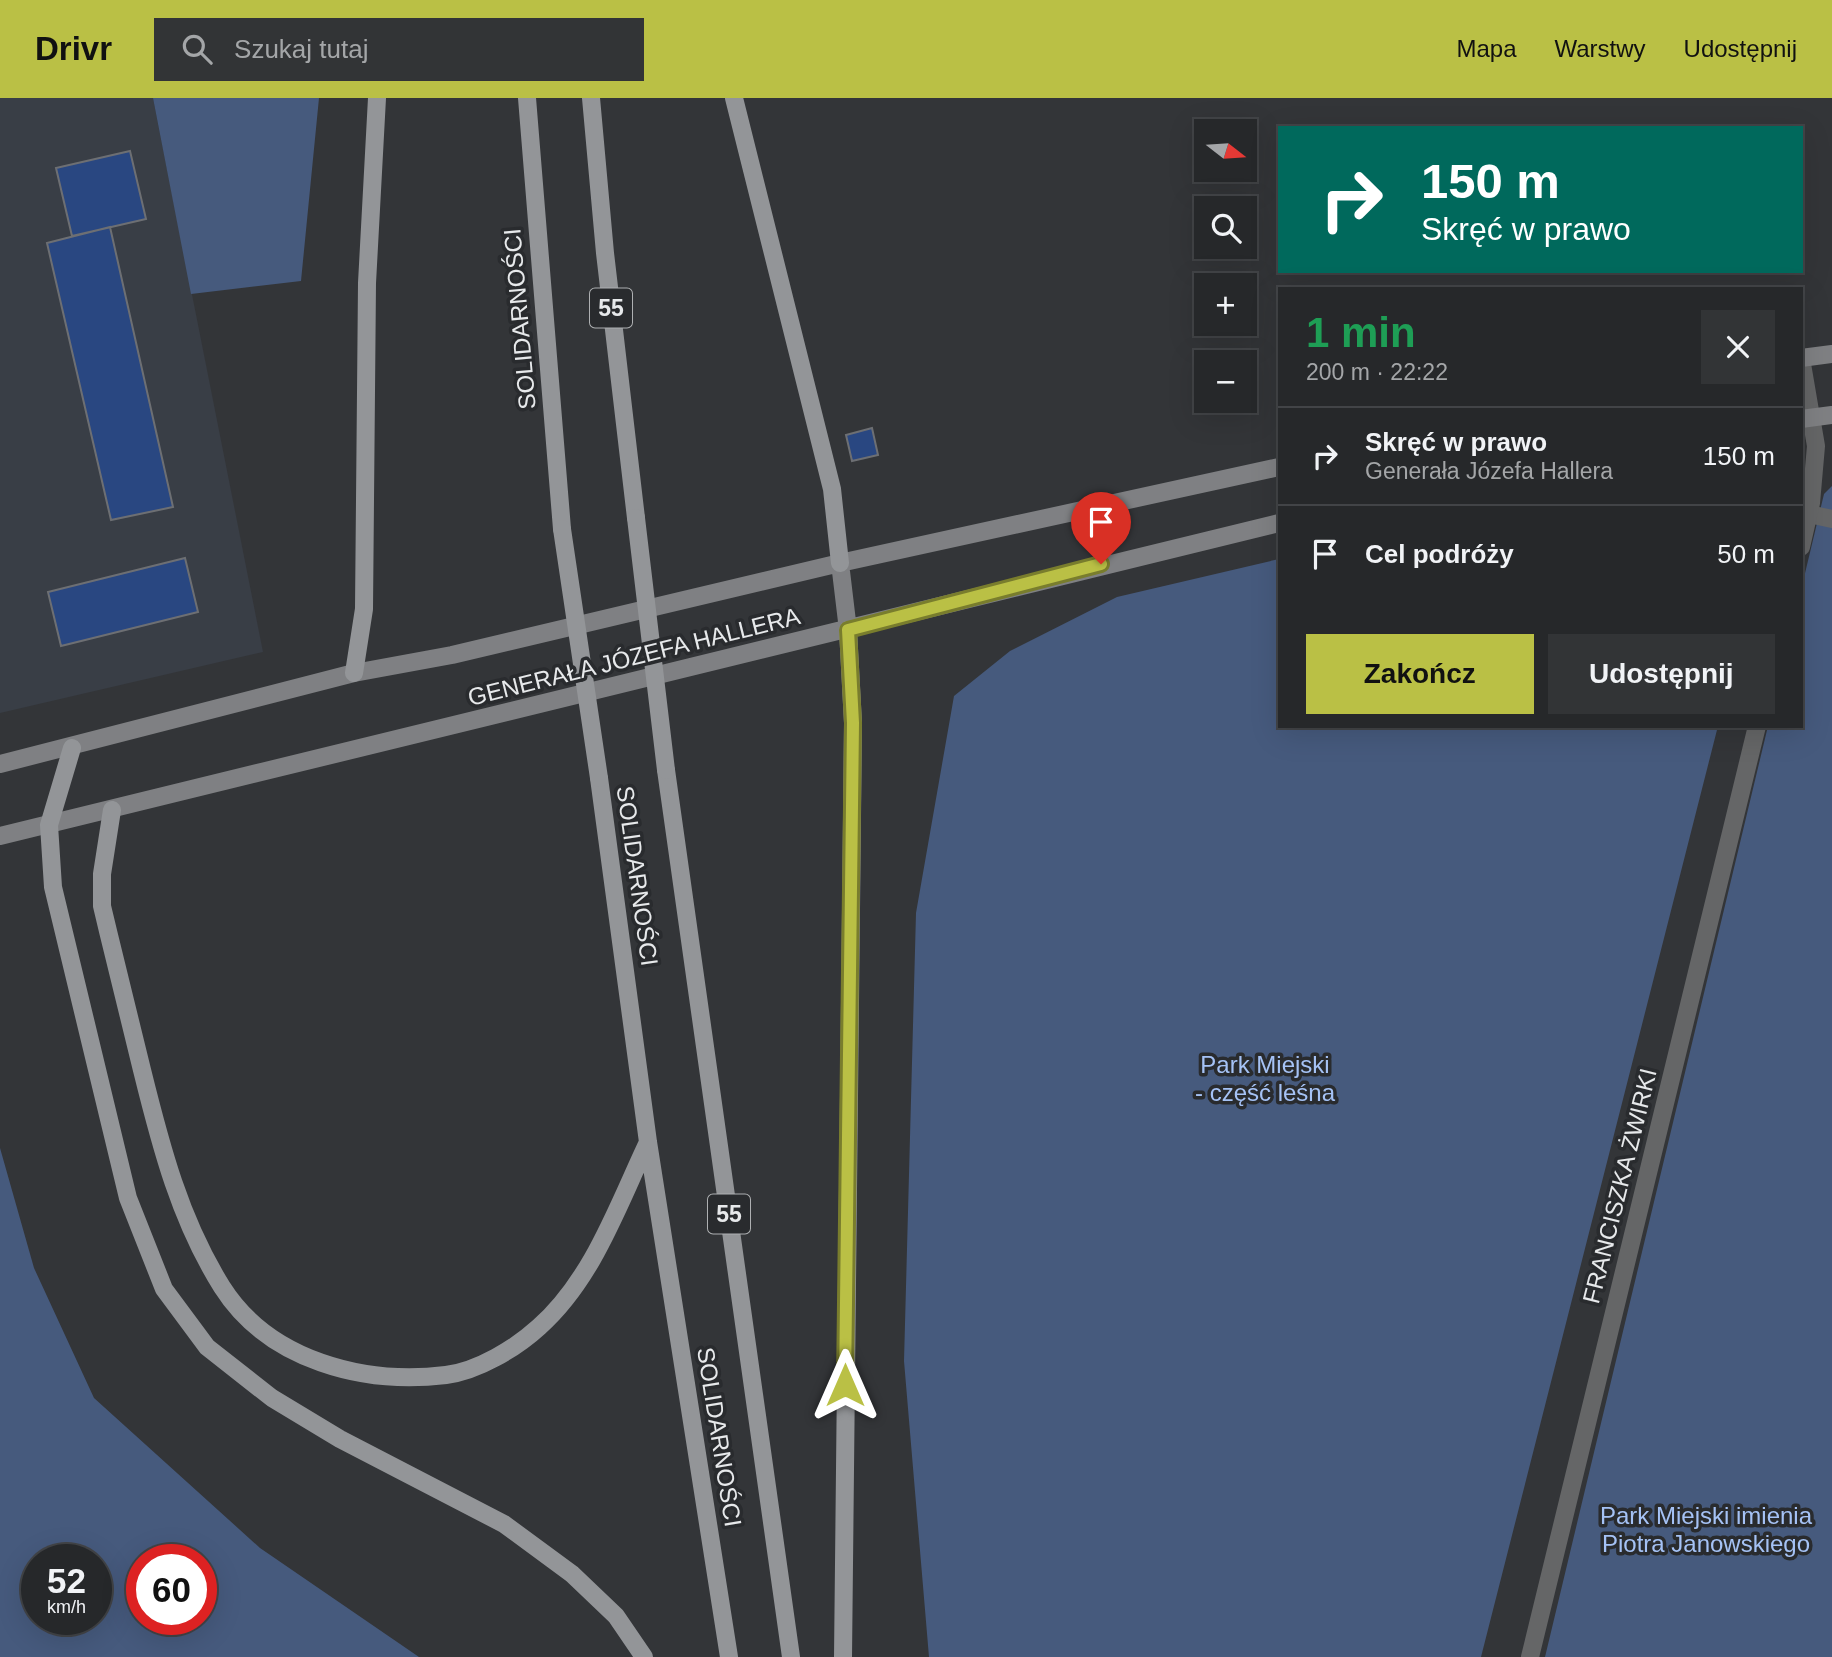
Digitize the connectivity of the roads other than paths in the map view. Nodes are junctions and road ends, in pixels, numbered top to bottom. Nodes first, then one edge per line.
1 (377, 98) edge
2 (527, 98) edge
3 (591, 98) edge
4 (734, 98) edge
5 (1832, 354) edge
6 (1803, 358) edge
7 (1803, 382) edge
8 (1832, 415) edge
9 (1806, 418) edge
10 (1278, 467) edge
11 (1809, 514) junction
12 (1832, 519) edge
13 (1278, 523) edge
14 (1803, 539) edge
15 (841, 563) junction
16 (848, 630) junction
17 (354, 673) junction
18 (1757, 728) edge
19 (72, 748) junction
20 (0, 764) edge
21 (112, 810) junction
22 (49, 825) junction
23 (0, 836) edge
24 (648, 1142) junction
25 (643, 1657) edge
26 (729, 1657) edge
27 (791, 1657) edge
28 (843, 1657) edge
29 (1530, 1657) edge

1 - 17 main road
2 - 24 main road, SOLIDARNOŚCI, bridge
3 - 27 main road, SOLIDARNOŚCI / 55, bridge
4 - 15 main road
5 - 6 main road
7 - 9 street
8 - 9 main road
9 - 11 street
10 - 15 main road, GENERAŁA JÓZEFA HALLERA
11 - 12 street
11 - 14 street
13 - 16 main road, GENERAŁA JÓZEFA HALLERA
15 - 16 main road
15 - 17 main road, GENERAŁA JÓZEFA HALLERA
16 - 21 main road, GENERAŁA JÓZEFA HALLERA
16 - 28 main road
17 - 19 main road, GENERAŁA JÓZEFA HALLERA
18 - 29 street, FRANCISZKA ŻWIRKI
19 - 20 main road, GENERAŁA JÓZEFA HALLERA
19 - 22 main road
21 - 22 main road, GENERAŁA JÓZEFA HALLERA
21 - 24 main road
22 - 23 main road, GENERAŁA JÓZEFA HALLERA
22 - 25 main road
24 - 26 main road, SOLIDARNOŚCI

